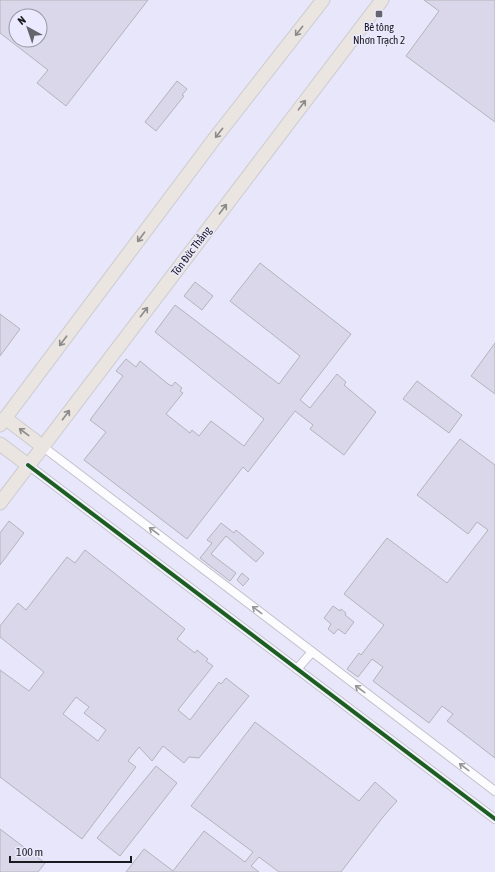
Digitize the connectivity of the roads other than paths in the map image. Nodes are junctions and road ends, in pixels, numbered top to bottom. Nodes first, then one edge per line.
1 (324, 0) edge
2 (382, 0) edge
3 (3, 422) edge
4 (0, 444) edge
5 (42, 446) junction
6 (28, 465) junction
7 (0, 503) edge
8 (312, 652) junction
9 (297, 669) junction
10 (495, 791) edge
11 (495, 819) edge

1 -> 3 main road
5 -> 2 main road, Tôn Đức Thắng
5 -> 3 main road
4 - 6 main road
5 - 6 main road, Tôn Đức Thắng
8 -> 5 street
6 - 7 main road, Tôn Đức Thắng
6 - 9 street
8 - 9 street
10 -> 8 street
9 - 11 street

